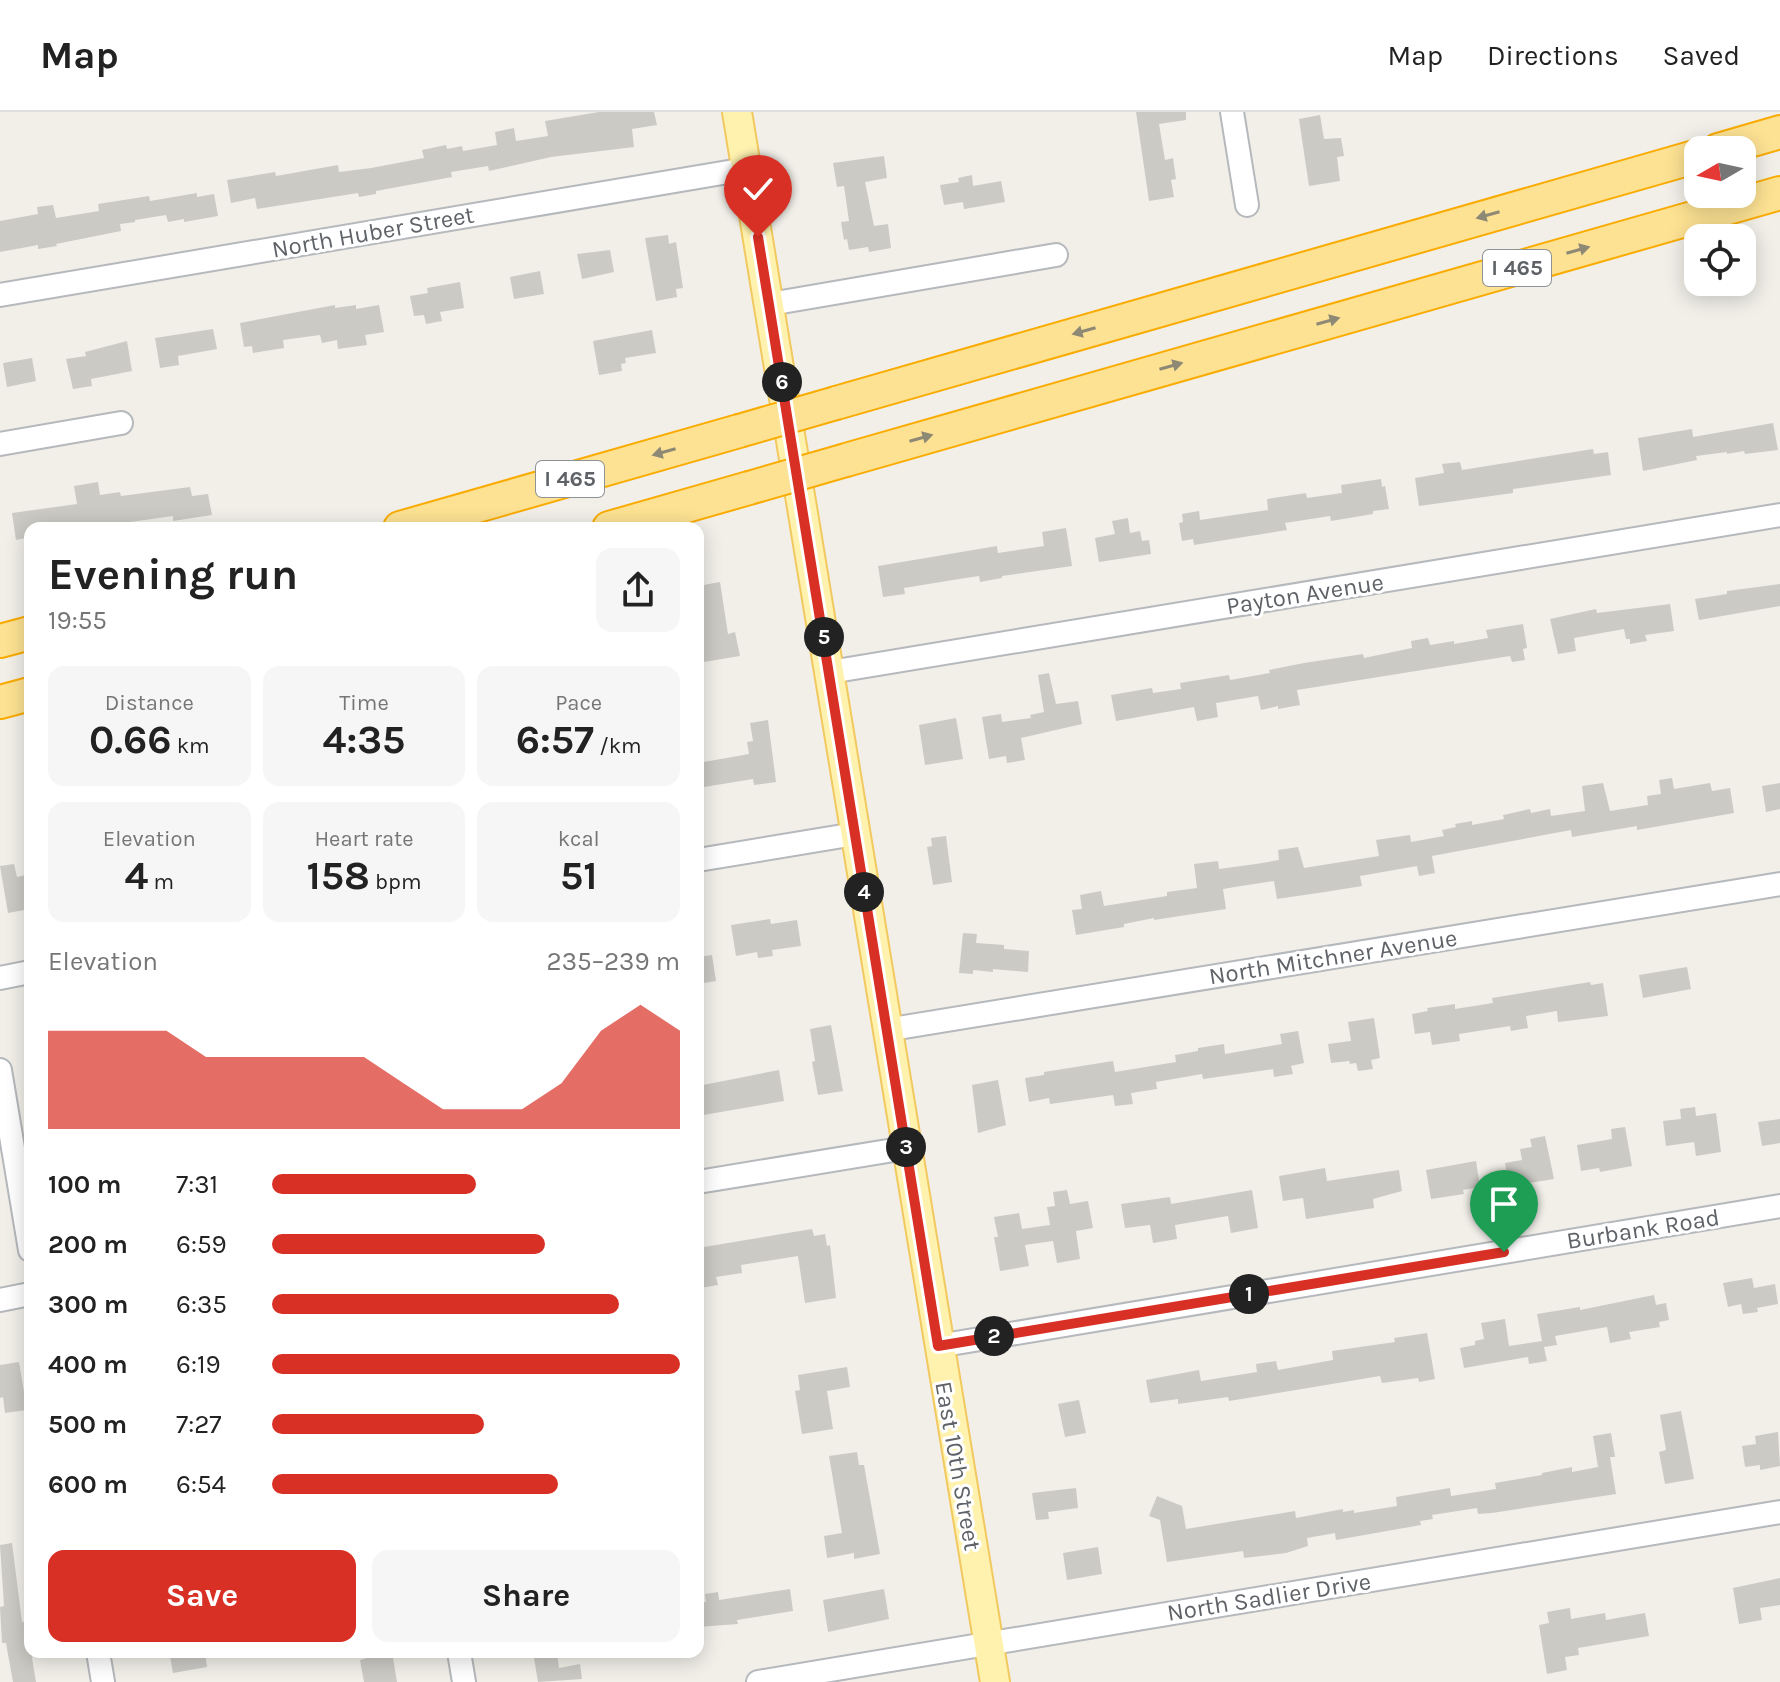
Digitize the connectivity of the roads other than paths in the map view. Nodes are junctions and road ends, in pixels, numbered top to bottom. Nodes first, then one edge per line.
1 (737, 112) edge
2 (1232, 112) edge
3 (1780, 132) edge
4 (1756, 139) edge
5 (1684, 160) edge
6 (746, 169) junction
7 (1780, 193) edge
8 (1247, 205) dead end
9 (1056, 255) dead end
10 (0, 295) edge
11 (770, 304) junction
12 (121, 423) dead end
13 (0, 444) edge
14 (1780, 515) edge
15 (421, 522) edge
16 (630, 522) edge
17 (24, 635) edge
18 (0, 641) edge
19 (830, 672) junction
20 (24, 696) edge
21 (0, 702) edge
22 (855, 834) junction
23 (704, 859) edge
24 (1780, 884) edge
25 (24, 973) edge
26 (0, 978) edge
27 (886, 1030) junction
28 (0, 1070) edge
29 (906, 1148) junction
30 (704, 1181) edge
31 (1780, 1206) edge
32 (24, 1214) edge
33 (24, 1295) edge
34 (0, 1300) edge
35 (938, 1346) junction
36 (1780, 1512) edge
37 (988, 1643) junction
38 (99, 1658) edge
39 (460, 1658) edge
40 (103, 1682) edge
41 (464, 1682) edge
42 (758, 1682) edge
43 (995, 1682) edge

1 - 6 main road, East 10th Street
2 - 8 street
3 - 4 highway
5 -> 15 highway, I 465, bridge
6 - 10 street, North Huber Street
6 - 11 main road, East 10th Street
16 -> 7 highway, I 465, bridge
9 - 11 street
11 - 19 main road, East 10th Street
12 - 13 street
14 - 19 street, Payton Avenue
17 - 18 highway
19 - 22 main road, East 10th Street
20 - 21 highway
22 - 23 street
22 - 27 main road, East 10th Street
24 - 27 street, North Mitchner Avenue
25 - 26 street
27 - 29 main road, East 10th Street
28 - 32 street
29 - 30 street
29 - 35 main road, East 10th Street
31 - 35 street, Burbank Road
33 - 34 street
35 - 37 main road, East 10th Street
36 - 37 street, North Sadlier Drive
37 - 42 street, North Sadlier Drive
37 - 43 main road, East 10th Street
38 - 40 street
39 - 41 street

